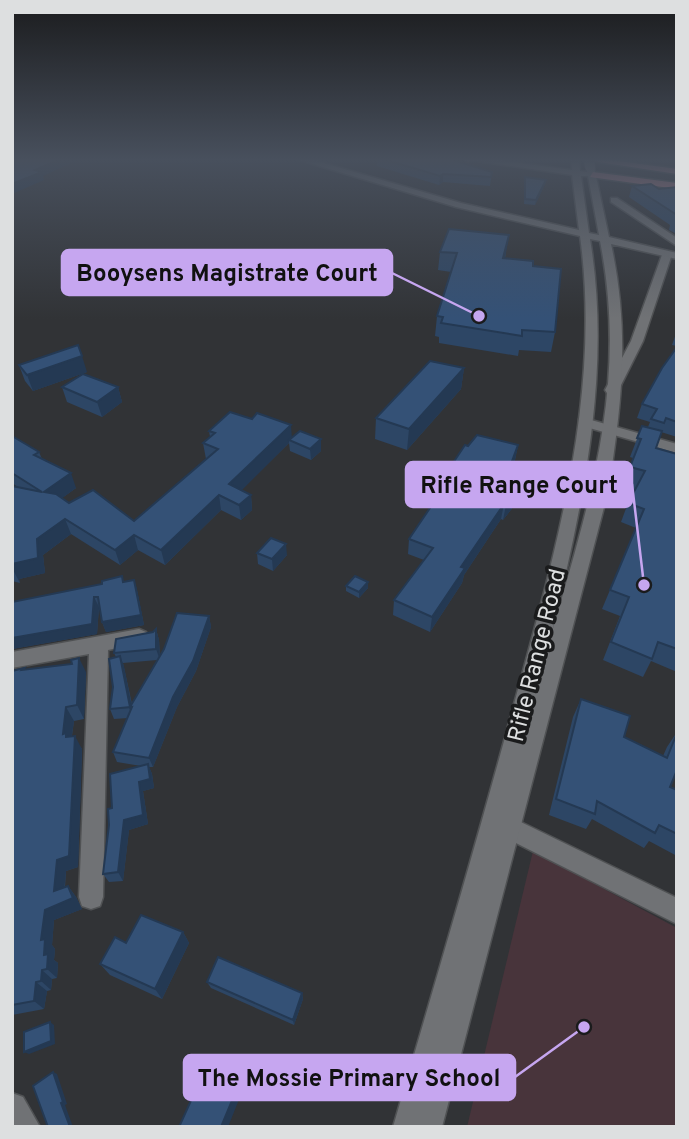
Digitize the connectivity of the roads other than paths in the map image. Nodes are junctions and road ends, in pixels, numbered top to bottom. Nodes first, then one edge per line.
1 (489, 212) edge
2 (582, 212) edge
3 (599, 212) edge
4 (632, 212) edge
5 (584, 229) junction
6 (604, 240) junction
7 (677, 243) edge
8 (672, 255) edge
9 (612, 390) junction
10 (584, 422) junction
11 (611, 429) junction
12 (677, 449) edge
13 (149, 635) edge
14 (99, 644) junction
15 (12, 660) edge
16 (502, 824) junction
17 (91, 897) dead end
18 (677, 911) edge
19 (12, 1108) edge
20 (25, 1127) edge
21 (408, 1127) edge
22 (427, 1127) edge

1 - 5 main road
2 - 5 main road, Rifle Range Road
3 - 6 main road, Rifle Range Road
4 - 7 main road
5 - 6 main road
5 - 10 main road, Rifle Range Road
6 - 8 main road
6 - 9 main road, Rifle Range Road
8 - 9 main road
9 - 11 main road, Rifle Range Road
10 - 11 main road
10 - 16 main road, Rifle Range Road
11 - 12 main road
11 - 16 main road, Rifle Range Road
13 - 14 main road
14 - 15 main road
14 - 17 main road
16 - 18 main road
16 - 21 main road, Rifle Range Road
16 - 22 main road, Rifle Range Road
19 - 20 main road

